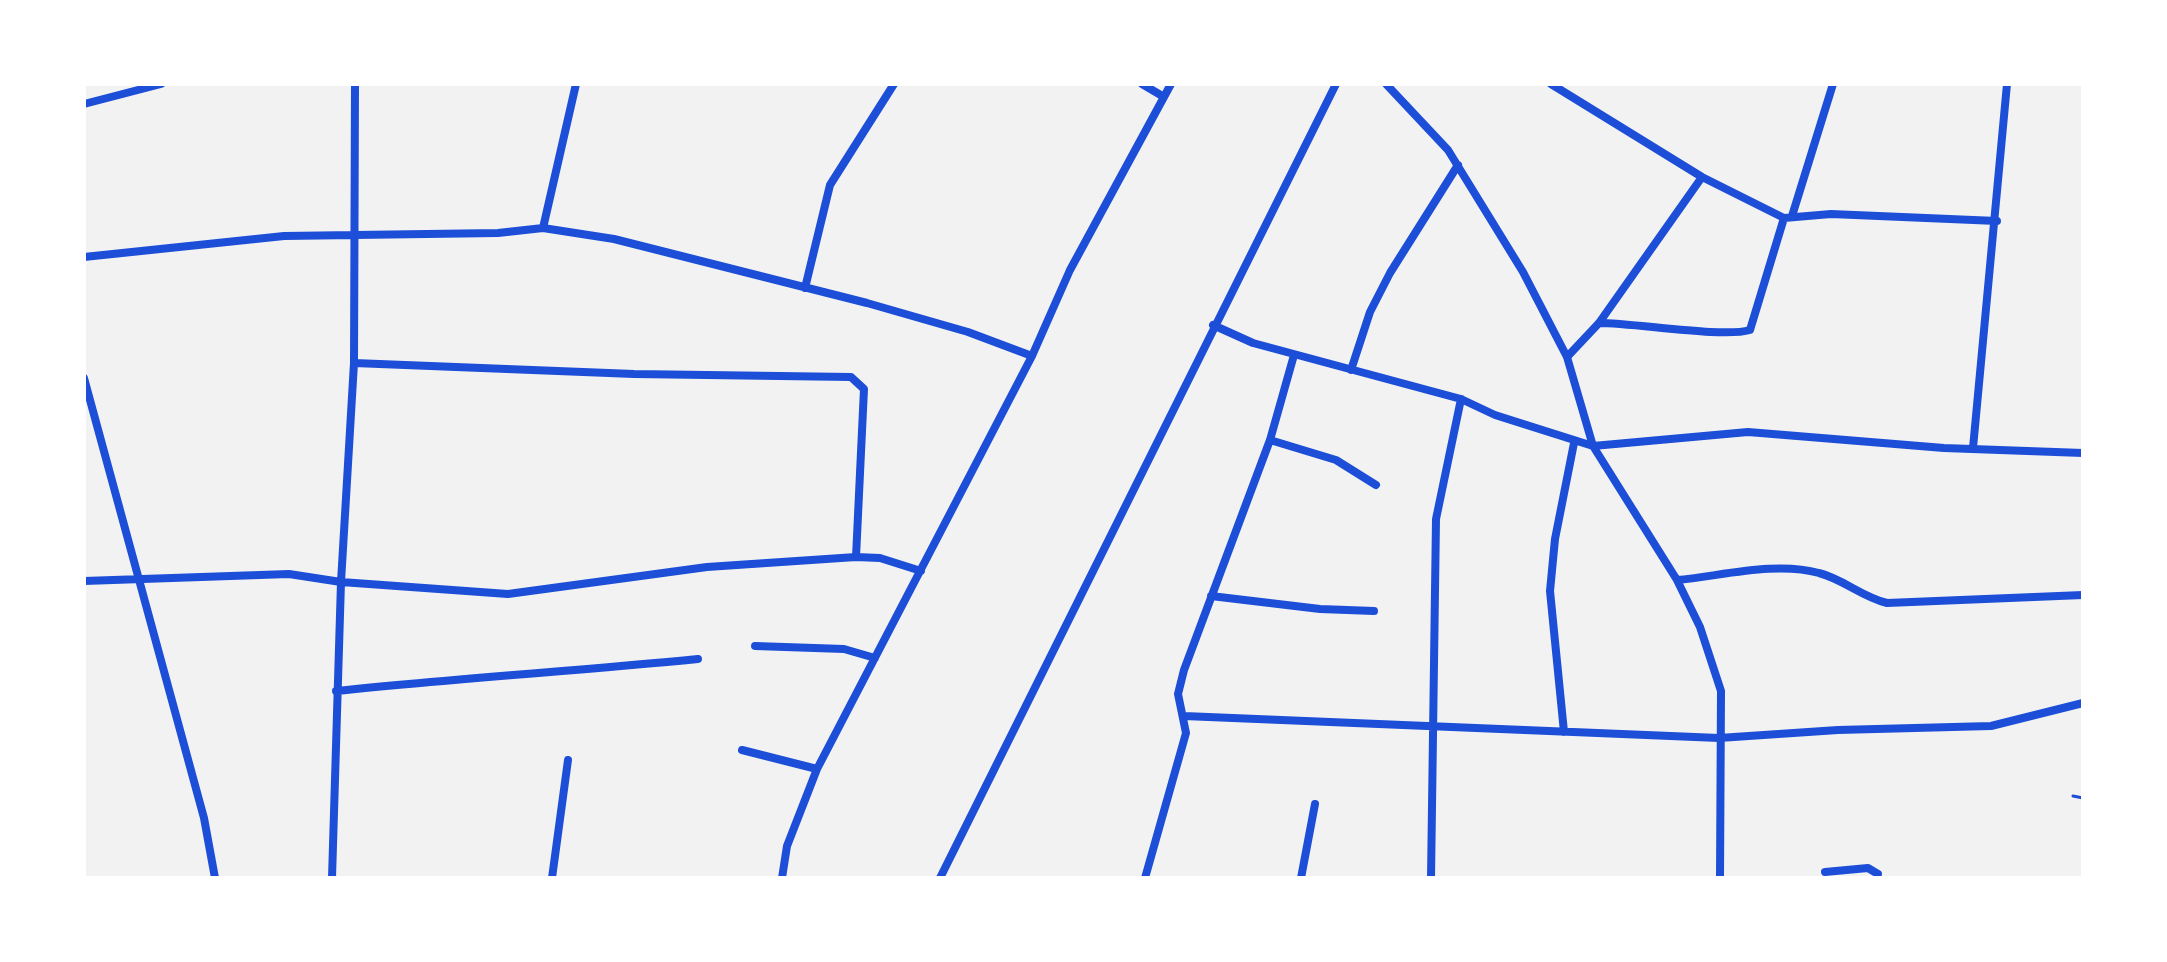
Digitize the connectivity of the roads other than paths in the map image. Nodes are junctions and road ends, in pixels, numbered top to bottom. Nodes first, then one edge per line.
1 (161, 84) edge
2 (355, 84) edge
3 (576, 84) edge
4 (894, 84) edge
5 (1142, 84) edge
6 (1171, 84) edge
7 (1336, 84) edge
8 (1386, 84) edge
9 (1551, 84) edge
10 (1833, 84) edge
11 (2007, 84) edge
12 (1164, 97) junction
13 (84, 104) edge
14 (1458, 165) junction
15 (1702, 177) junction
16 (1788, 217) junction
17 (1997, 221) junction
18 (543, 228) junction
19 (352, 236) junction
20 (84, 257) edge
21 (805, 288) junction
22 (1599, 323) junction
23 (1213, 325) junction
24 (1294, 355) junction
25 (1032, 356) junction
26 (1567, 357) junction
27 (354, 363) junction
28 (1351, 370) junction
29 (84, 378) edge
30 (1461, 399) junction
31 (1270, 440) junction
32 (1574, 443) junction
33 (1593, 446) junction
34 (1973, 448) junction
35 (2083, 453) edge
36 (1376, 485) dead end
37 (856, 557) junction
38 (921, 571) junction
39 (136, 578) junction
40 (1677, 580) junction
41 (84, 581) edge
42 (341, 582) junction
43 (2083, 595) edge
44 (1211, 596) junction
45 (1374, 611) dead end
46 (755, 646) dead end
47 (875, 658) junction
48 (698, 659) dead end
49 (336, 691) junction
50 (2083, 703) edge
51 (1184, 716) junction
52 (1431, 727) junction
53 (1564, 732) junction
54 (1719, 738) junction
55 (742, 750) dead end
56 (568, 760) dead end
57 (817, 769) junction
58 (1315, 804) dead end
59 (1825, 872) dead end
60 (215, 878) edge
61 (332, 878) edge
62 (552, 878) edge
63 (782, 878) edge
64 (940, 878) edge
65 (1145, 878) edge
66 (1301, 878) edge
67 (1431, 878) edge
68 (1720, 878) edge
69 (1877, 878) edge

1 - 13 street
2 - 19 street
3 - 18 street
4 - 21 street
5 - 12 street
6 - 12 street
7 - 23 street
8 - 14 street
9 - 15 street
10 - 16 street
11 - 17 street
12 - 25 street
14 - 26 street
14 - 28 street
15 - 16 street
15 - 22 street
16 - 17 street
16 - 22 street
17 - 34 street
18 - 19 street
18 - 21 street
19 - 20 street
19 - 27 street
21 - 25 street
22 - 26 street
23 - 24 street
23 - 64 street
24 - 28 street
24 - 31 street
25 - 38 street
26 - 33 street
27 - 37 street
27 - 42 street
28 - 30 street
29 - 39 street
30 - 32 street
30 - 52 street
31 - 36 street
31 - 44 street
32 - 33 street
32 - 53 street
33 - 34 street
33 - 40 street
34 - 35 street
37 - 38 street
37 - 42 street
38 - 47 street
39 - 41 street
39 - 42 street
39 - 60 street
40 - 43 street
40 - 54 street
42 - 49 street
44 - 45 street
44 - 51 street
46 - 47 street
47 - 57 street
48 - 49 street
49 - 61 street
50 - 54 street
51 - 52 street
51 - 65 street
52 - 53 street
52 - 67 street
53 - 54 street
54 - 68 street
55 - 57 street
56 - 62 street
57 - 63 street
58 - 66 street
59 - 69 street

